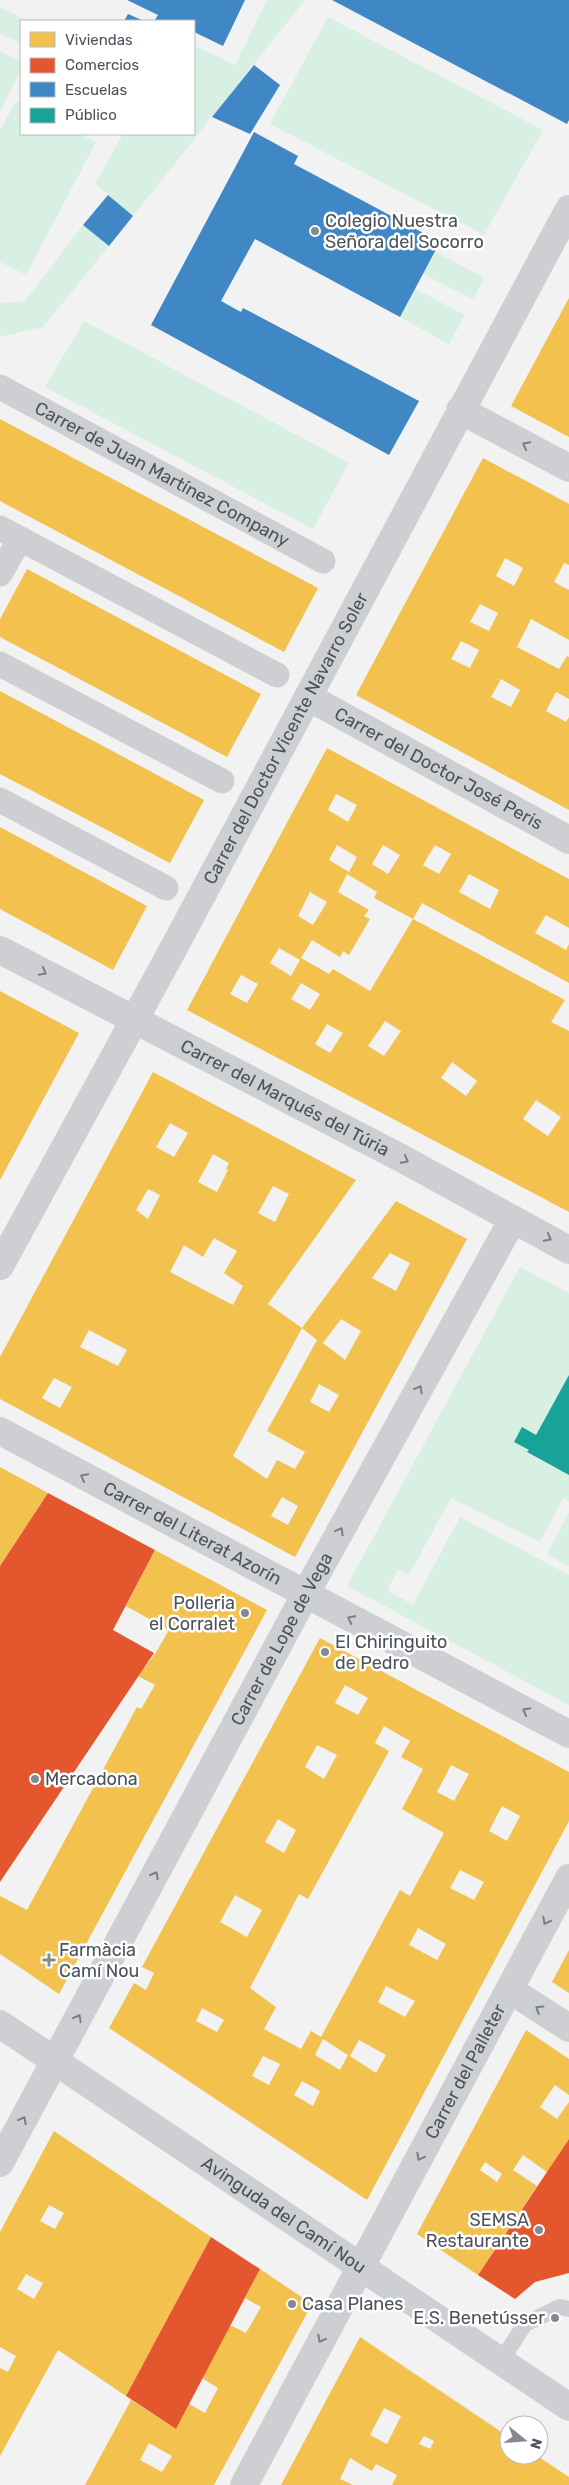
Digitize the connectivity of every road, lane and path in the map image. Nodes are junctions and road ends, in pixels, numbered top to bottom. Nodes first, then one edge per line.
1 (569, 208) edge
2 (0, 386) edge
3 (460, 410) junction
4 (569, 468) edge
5 (10, 534) edge
6 (323, 561) dead end
7 (0, 574) edge
8 (0, 664) edge
9 (278, 676) dead end
10 (308, 697) junction
11 (222, 782) dead end
12 (0, 800) edge
13 (569, 840) edge
14 (166, 888) dead end
15 (0, 950) edge
16 (135, 1020) junction
17 (513, 1219) junction
18 (569, 1250) edge
19 (0, 1266) edge
20 (0, 1431) edge
21 (305, 1595) junction
22 (569, 1734) edge
23 (569, 1878) edge
24 (510, 1990) junction
25 (0, 2024) edge
26 (569, 2028) edge
27 (55, 2061) junction
28 (0, 2163) edge
29 (361, 2266) junction
30 (569, 2309) edge
31 (501, 2361) junction
32 (569, 2408) edge
33 (244, 2485) edge

1 - 3 street, Carrer del Doctor Vicente Navarro Soler
2 - 6 street, Carrer de Juan Martínez Company
4 -> 3 street
3 - 10 street, Carrer del Doctor Vicente Navarro Soler
5 - 7 street
5 - 9 street
8 - 11 street
10 - 13 street, Carrer del Doctor José Peris
10 - 16 street, Carrer del Doctor Vicente Navarro Soler
12 - 14 street
15 -> 16 street, Carrer del Marqués del Túria
16 -> 17 street, Carrer del Marqués del Túria
16 - 19 street, Carrer del Doctor Vicente Navarro Soler
17 -> 18 street, Carrer del Marqués del Túria
21 -> 17 street, Carrer de Lope de Vega
21 -> 20 street, Carrer del Literat Azorín
22 -> 21 street, Carrer del Literat Azorín
27 -> 21 street, Carrer de Lope de Vega
23 -> 24 street, Carrer del Palleter
26 -> 24 street
24 -> 29 street, Carrer del Palleter
25 - 27 street, Avinguda del Camí Nou
28 -> 27 street, Carrer de Lope de Vega
27 - 29 street, Avinguda del Camí Nou
29 - 31 street, Avinguda del Camí Nou
29 -> 33 street, Carrer del Palleter
30 - 31 lane
31 - 32 street, Avinguda del Camí Nou

